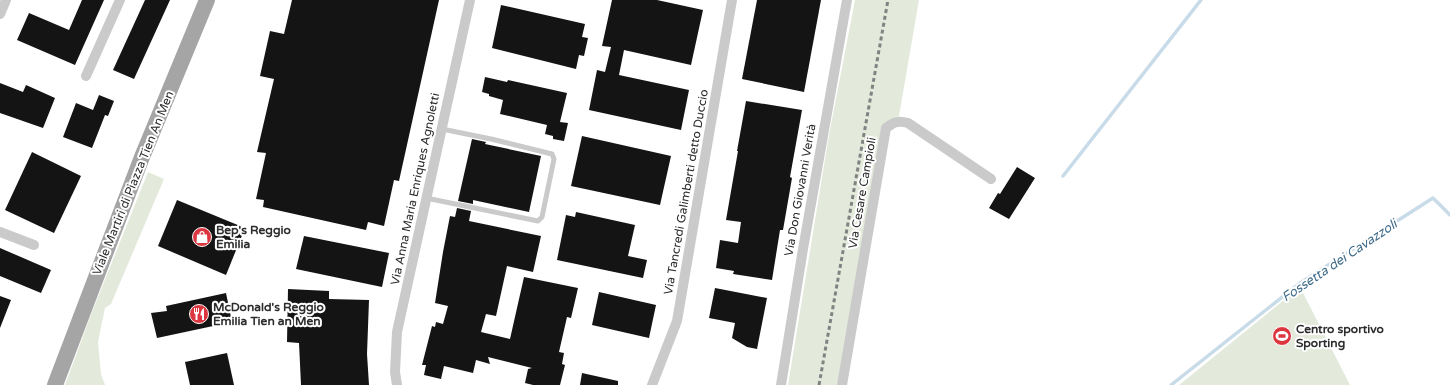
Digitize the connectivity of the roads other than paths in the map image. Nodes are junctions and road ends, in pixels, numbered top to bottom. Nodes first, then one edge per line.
1 (6, 0) edge
2 (120, 0) edge
3 (207, 0) edge
4 (470, 0) edge
5 (732, 0) edge
6 (847, 0) edge
7 (0, 14) edge
8 (86, 76) dead end
9 (442, 129) junction
10 (991, 179) dead end
11 (426, 198) junction
12 (0, 232) edge
13 (34, 245) dead end
14 (62, 368) junction
15 (55, 385) edge
16 (60, 385) edge
17 (397, 385) edge
18 (652, 385) edge
19 (781, 385) edge
20 (842, 385) edge

1 - 7 street
2 - 8 street
3 - 14 main road, Viale Martiri di Piazza Tien An Men
4 - 9 street, Via Anna Maria Enriques Agnoletti
5 - 18 street, Via Tancredi Galimberti detto Duccio
6 - 19 street, Via Don Giovanni Verità
9 - 11 street, Via Anna Maria Enriques Agnoletti
9 - 11 lane
10 - 20 street, Via Cesare Campioli
11 - 17 street, Via Anna Maria Enriques Agnoletti
12 - 13 street
14 - 15 main road, Viale Martiri di Piazza Tien An Men
14 - 16 main road, Viale Martiri di Piazza Tien An Men

